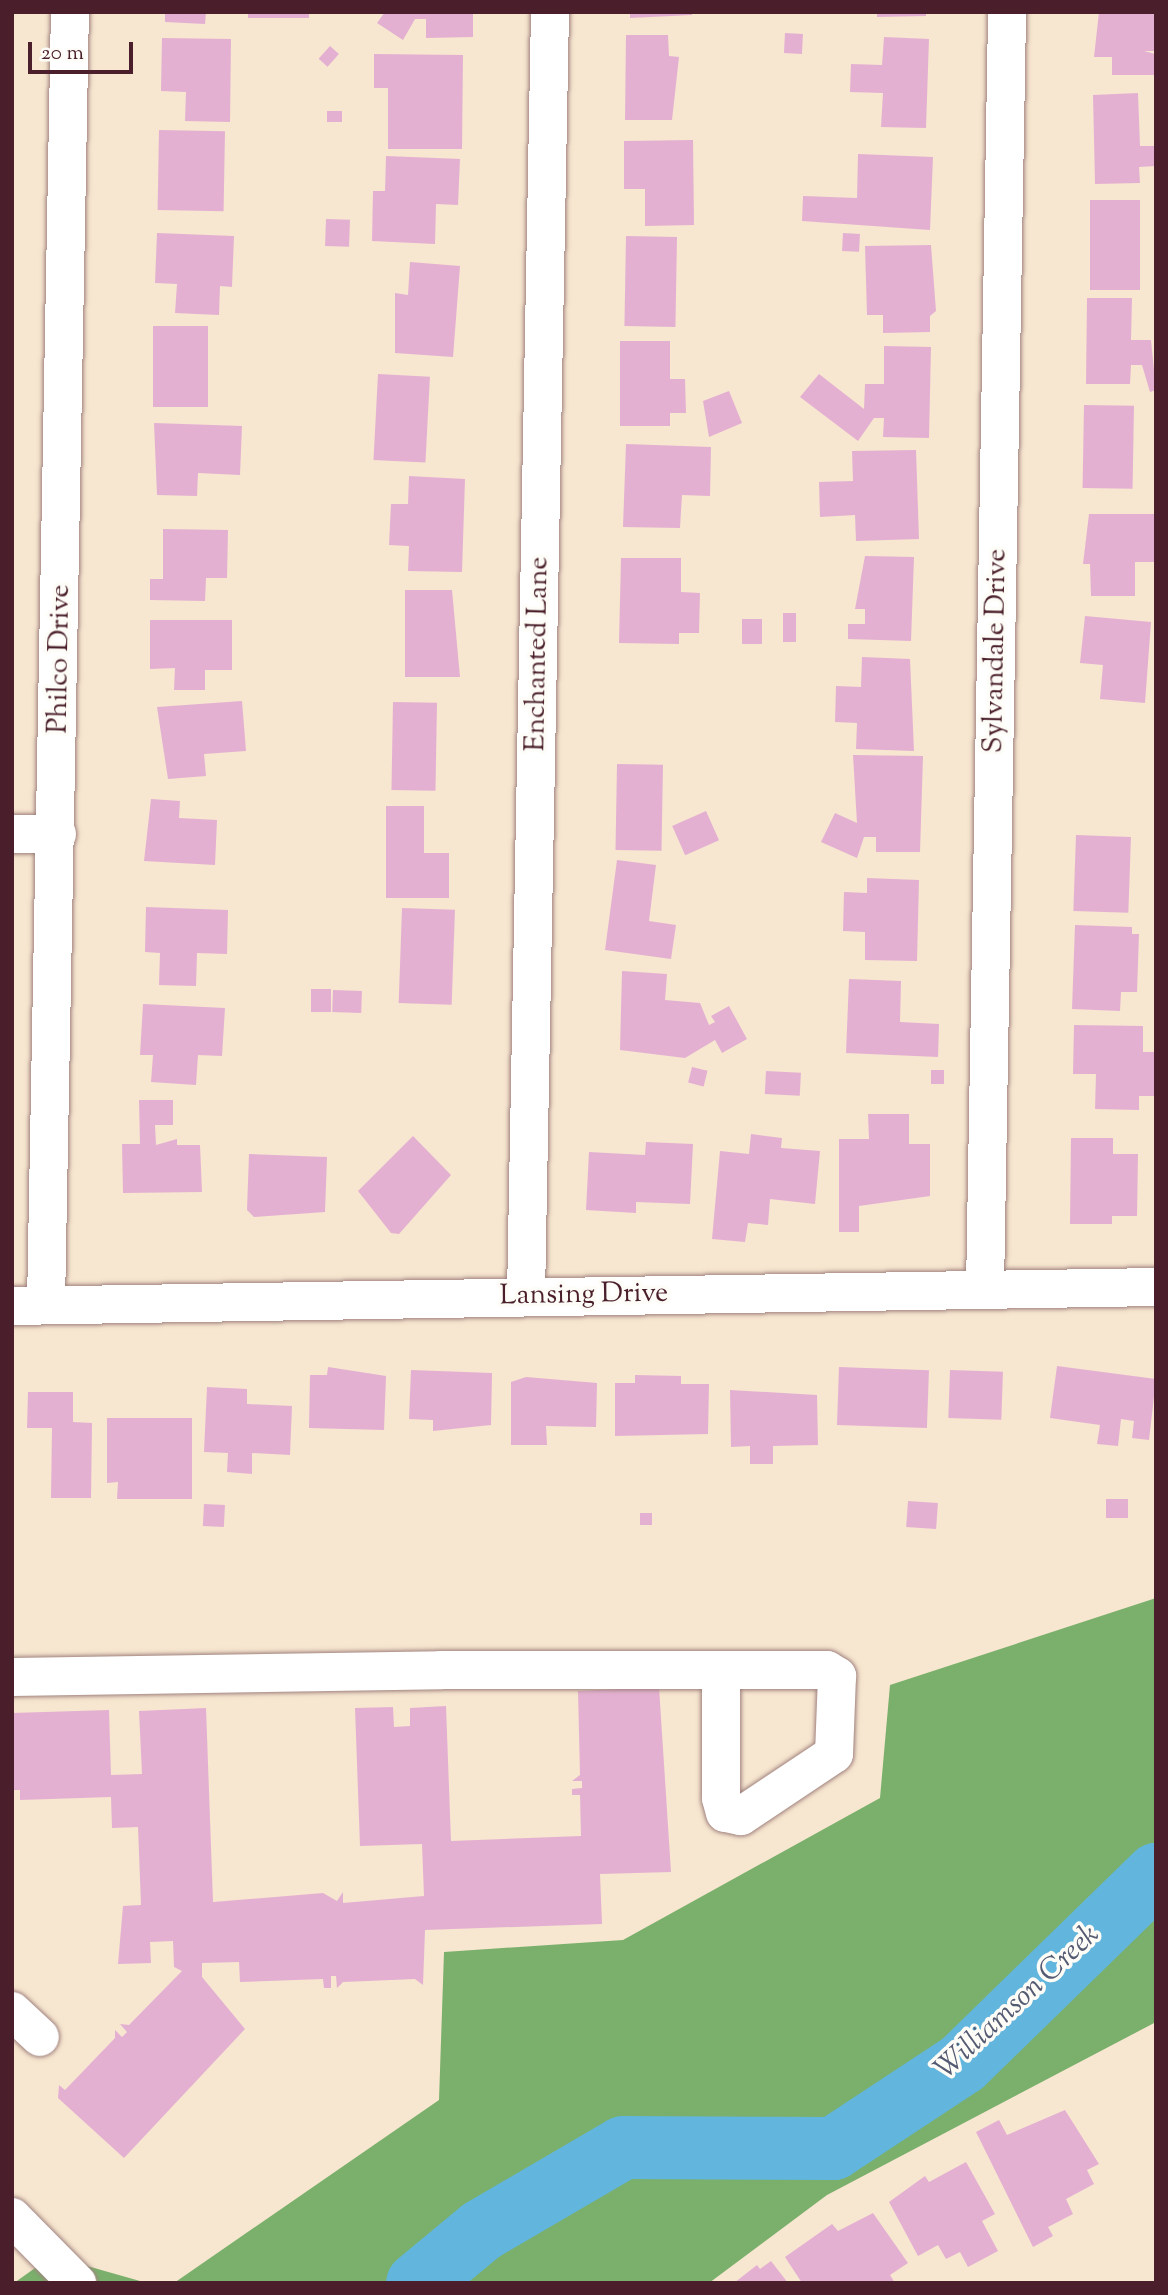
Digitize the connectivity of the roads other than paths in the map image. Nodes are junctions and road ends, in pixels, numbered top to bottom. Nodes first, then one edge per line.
1 (70, 12) edge
2 (550, 12) edge
3 (1007, 12) edge
4 (12, 834) edge
5 (57, 834) junction
6 (1156, 1287) edge
7 (985, 1289) junction
8 (526, 1296) junction
9 (29, 1306) edge
10 (721, 1670) dead end
11 (12, 1677) edge
12 (12, 2011) edge
13 (40, 2037) dead end
14 (12, 2217) edge
15 (77, 2283) edge

1 - 5 street, Philco Drive
2 - 8 street, Enchanted Lane
3 - 7 street, Sylvandale Drive
4 - 5 street
5 - 9 street, Philco Drive
6 - 7 street, Lansing Drive
7 - 8 street, Lansing Drive
8 - 9 street, Lansing Drive
10 - 11 street
12 - 13 street
14 - 15 street

